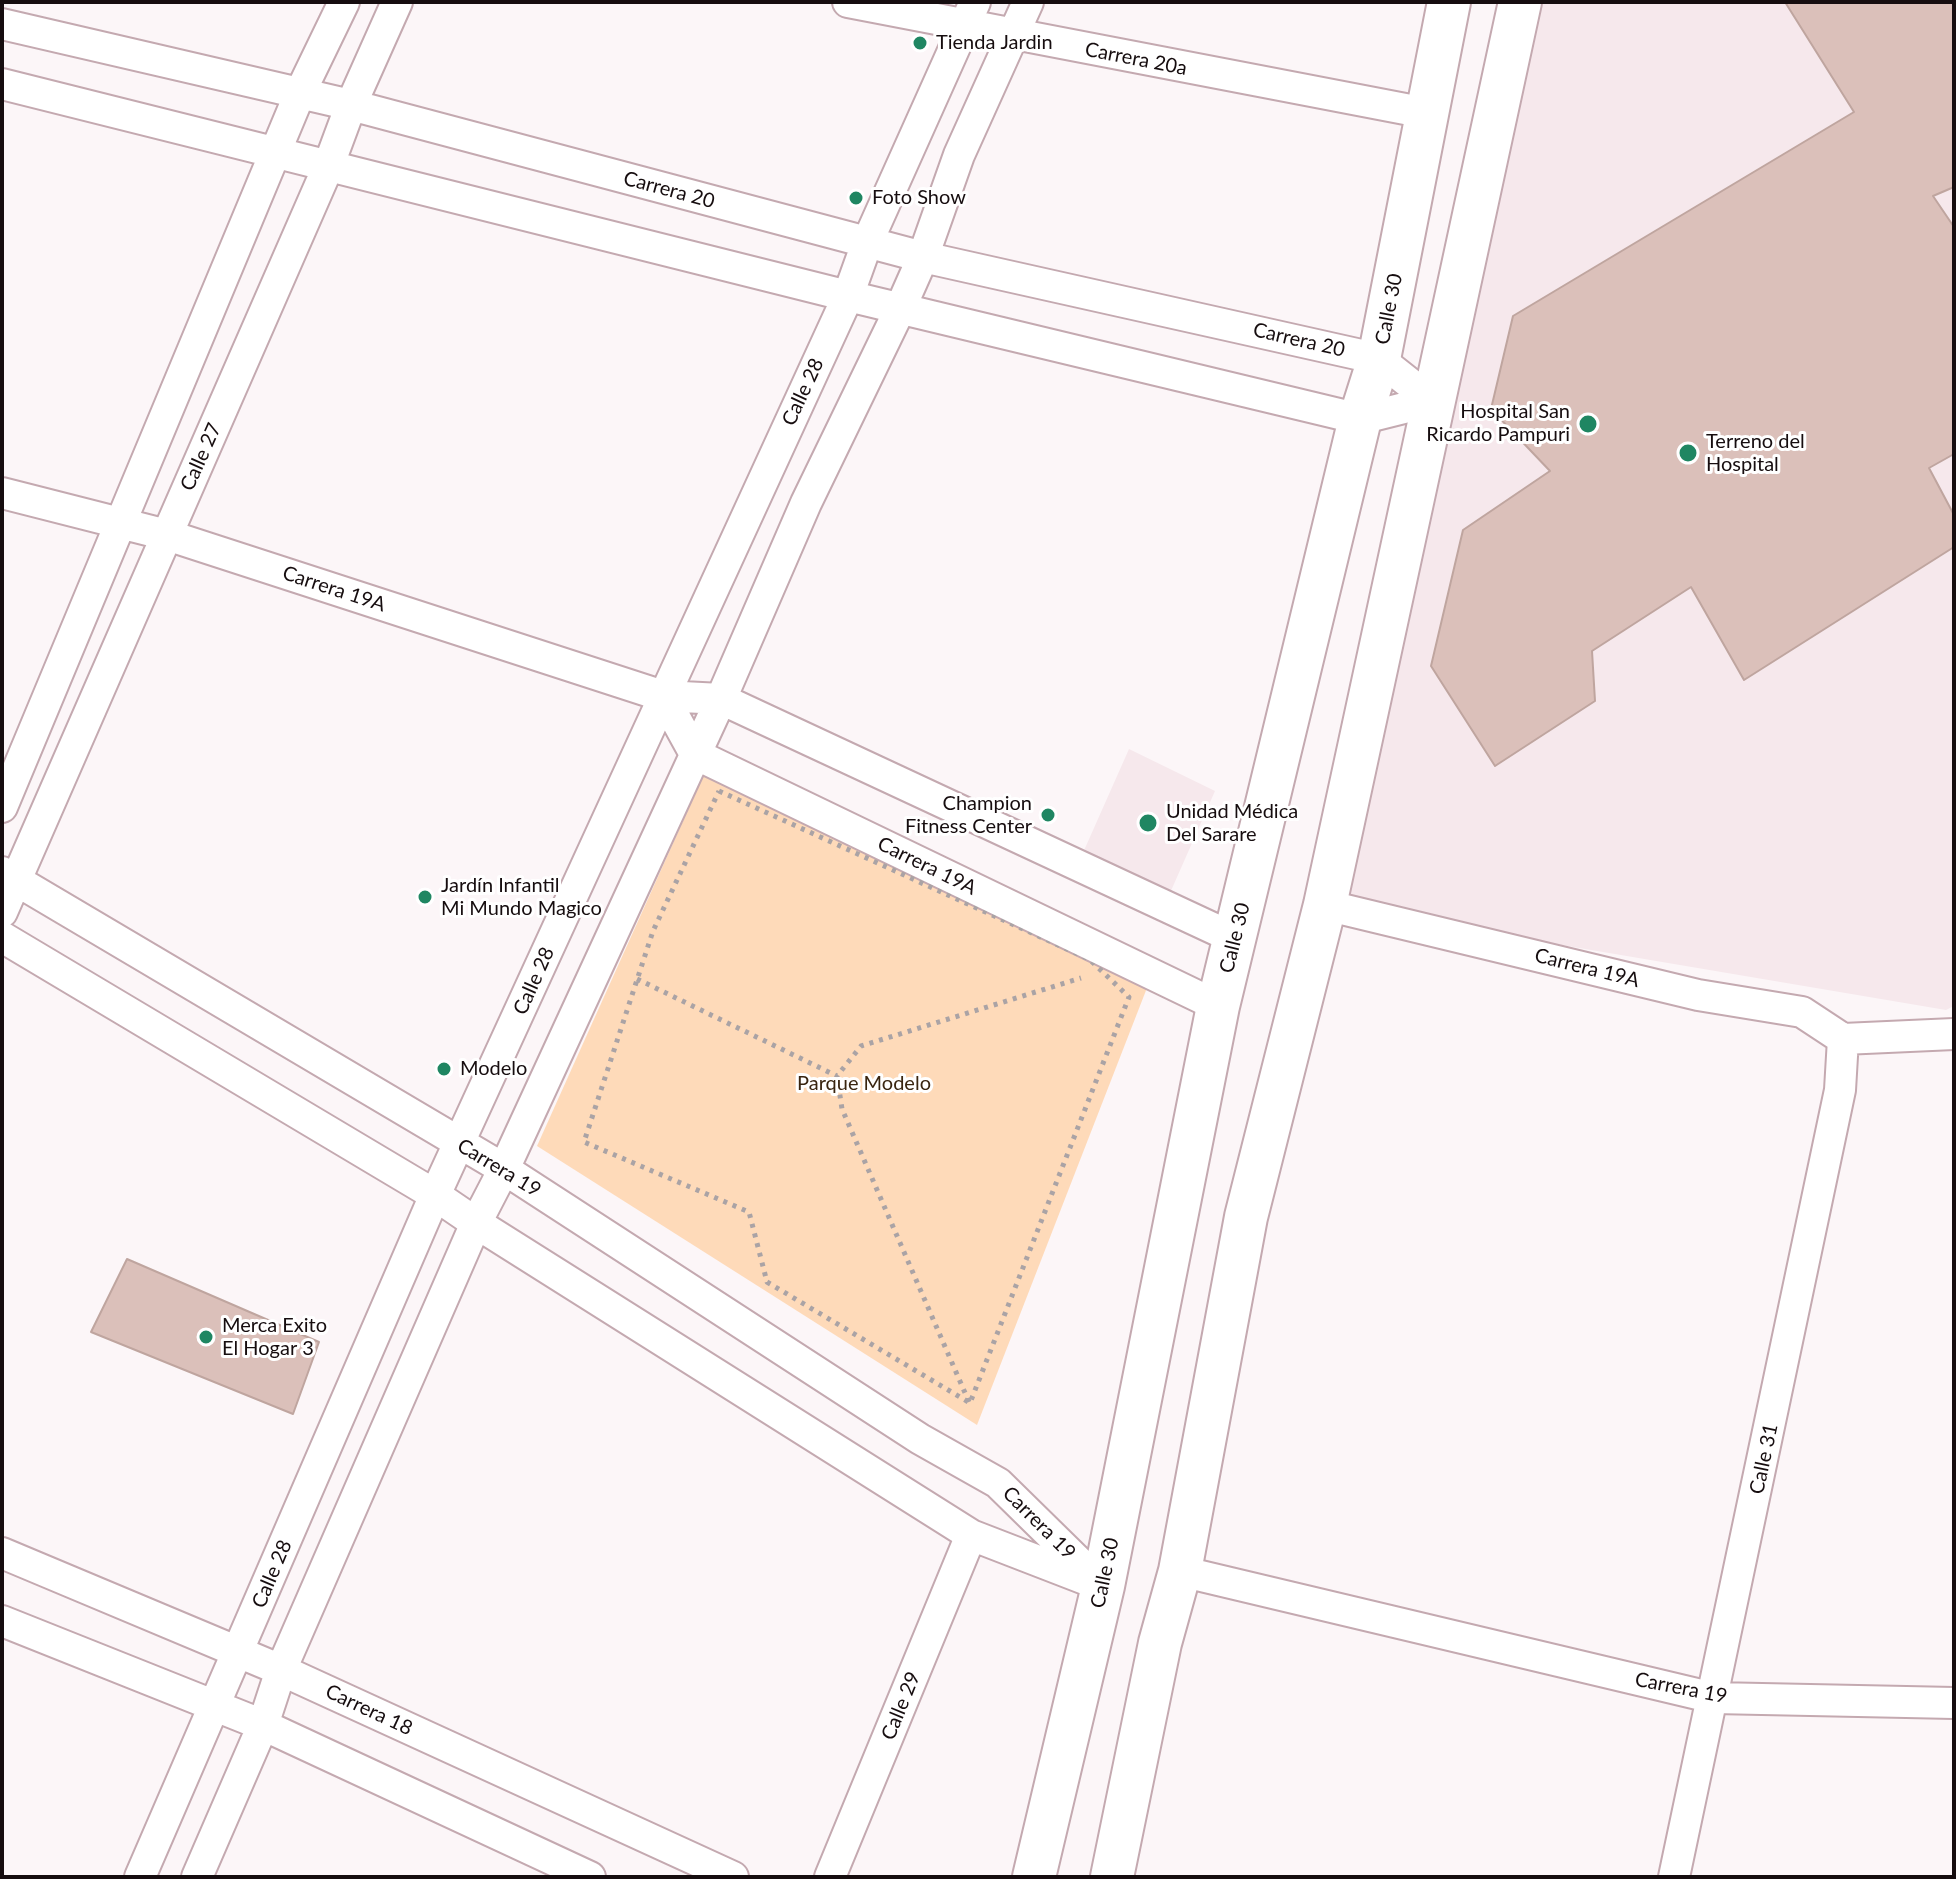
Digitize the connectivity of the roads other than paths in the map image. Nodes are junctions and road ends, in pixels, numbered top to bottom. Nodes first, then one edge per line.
1 (344, 2) edge
2 (397, 2) edge
3 (848, 2) edge
4 (1028, 2) edge
5 (1449, 2) edge
6 (1520, 2) edge
7 (969, 14) edge
8 (2, 24) edge
9 (1013, 35) junction
10 (2, 84) edge
11 (300, 93) junction
12 (351, 105) junction
13 (1426, 113) junction
14 (275, 154) junction
15 (328, 167) junction
16 (867, 243) junction
17 (923, 257) junction
18 (848, 296) junction
19 (900, 309) junction
20 (1379, 359) junction
21 (1432, 401) junction
22 (1360, 419) junction
23 (2, 493) edge
24 (120, 521) junction
25 (167, 535) junction
26 (663, 696) junction
27 (721, 699) junction
28 (695, 754) junction
29 (2, 807) edge
30 (9, 877) edge
31 (1325, 905) junction
32 (2, 912) edge
33 (2, 937) edge
34 (1236, 939) junction
35 (1218, 1006) junction
36 (1954, 1034) edge
37 (1843, 1039) junction
38 (460, 1144) junction
39 (504, 1169) junction
40 (435, 1195) junction
41 (476, 1223) junction
42 (971, 1535) junction
43 (2, 1553) edge
44 (1180, 1571) junction
45 (1103, 1586) junction
46 (2, 1621) edge
47 (238, 1651) junction
48 (281, 1670) junction
49 (1714, 1698) junction
50 (1954, 1703) edge
51 (213, 1705) junction
52 (263, 1725) junction
53 (140, 1877) edge
54 (197, 1877) edge
55 (590, 1877) edge
56 (733, 1877) edge
57 (830, 1877) edge
58 (1034, 1877) edge
59 (1112, 1877) edge
60 (1674, 1877) edge

1 - 11 street
2 - 12 street, Calle 27
3 - 7 street, Carrera 20a
4 - 9 street
5 - 13 street, Calle 30
6 - 21 street
7 - 9 street, Carrera 20a
7 - 16 street, Calle 28
8 - 11 street, Carrera 20
9 - 13 street, Carrera 20a
9 - 17 street
10 - 14 street
11 - 12 street, Carrera 20
11 - 14 street
12 - 15 street, Calle 27
12 - 16 street, Carrera 20
13 - 20 street, Calle 30
14 - 15 street
14 - 24 street
15 - 18 street
15 - 25 street, Calle 27
16 - 17 street, Carrera 20
16 - 18 street, Calle 28
17 - 19 street
17 - 20 street, Carrera 20
18 - 19 street
18 - 26 street, Calle 28
19 - 22 street
19 - 27 street
20 - 21 street, Carrera 20
20 - 22 street, Calle 30
21 - 22 street
21 - 31 street
22 - 34 street, Calle 30
23 - 24 street, Carrera 19A
24 - 25 street, Carrera 19A
24 - 29 street
25 - 26 street, Carrera 19A
25 - 30 street, Calle 27
26 - 27 street, Carrera 19A
26 - 28 street
26 - 38 street, Calle 28
27 - 28 street
27 - 34 street, Carrera 19A
28 - 35 street, Carrera 19A
28 - 39 street
30 - 32 street, Calle 27
30 - 38 street, Carrera 19
31 - 37 street, Carrera 19A
31 - 44 street
33 - 40 street, Carrera 19
34 - 35 street, Calle 30
35 - 45 street, Calle 30
36 - 37 street
37 - 49 street, Calle 31
38 - 39 street, Carrera 19
38 - 40 street, Calle 28
39 - 41 street
39 - 45 street, Carrera 19
40 - 41 street, Carrera 19
40 - 47 street, Calle 28
41 - 42 street, Carrera 19
41 - 48 street
42 - 45 street, Carrera 19
42 - 57 street, Calle 29
43 - 47 street, Carrera 18
44 - 49 street, Carrera 19
44 - 59 street
45 - 58 street, Calle 30
46 - 51 street
47 - 48 street, Carrera 18
47 - 51 street, Calle 28
48 - 52 street
48 - 56 street, Carrera 18
49 - 50 street, Carrera 19
49 - 60 street, Calle 31
51 - 52 street
51 - 53 street, Calle 28
52 - 54 street
52 - 55 street

